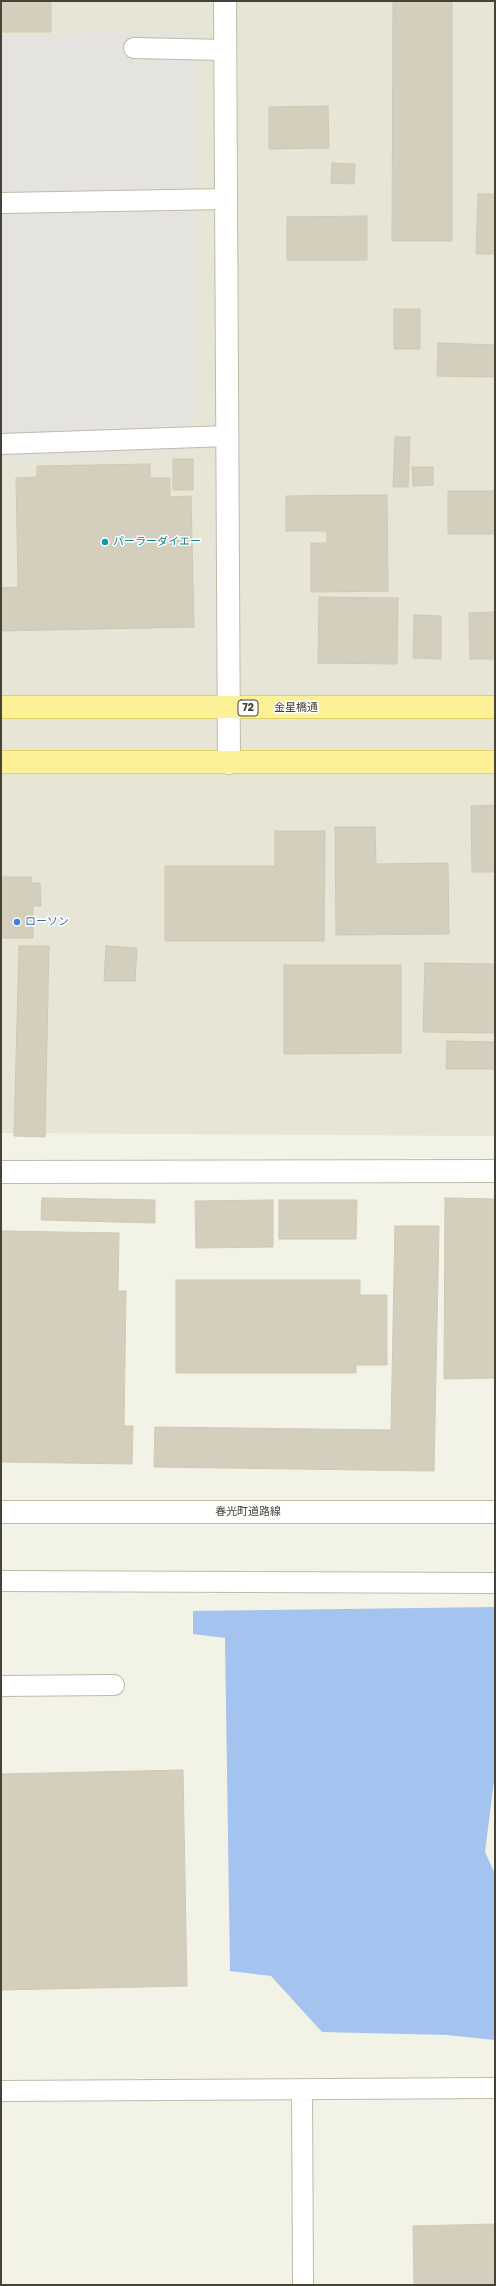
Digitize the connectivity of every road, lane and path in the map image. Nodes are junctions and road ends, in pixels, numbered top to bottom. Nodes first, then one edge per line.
1 (225, 1) edge
2 (134, 48) dead end
3 (225, 50) junction
4 (226, 199) junction
5 (1, 203) edge
6 (228, 436) junction
7 (1, 444) edge
8 (1, 707) edge
9 (495, 707) edge
10 (229, 708) junction
11 (1, 762) edge
12 (495, 762) edge
13 (229, 763) junction
14 (495, 1171) edge
15 (1, 1172) edge
16 (1, 1512) edge
17 (495, 1512) edge
18 (1, 1581) edge
19 (495, 1583) edge
20 (114, 1685) dead end
21 (1, 1686) edge
22 (495, 2088) edge
23 (302, 2090) junction
24 (1, 2091) edge
25 (303, 2285) edge

1 - 3 street
2 - 3 lane
3 - 4 street
4 - 5 lane
4 - 6 street
6 - 7 lane
6 - 10 street
8 - 10 main road, 金星橋通 / 72
9 - 10 main road, 金星橋通 / 72
10 - 13 street
11 - 13 main road
12 - 13 main road
14 - 15 street
16 - 17 street, 春光町道路線
18 - 19 lane
20 - 21 lane
22 - 23 lane
23 - 24 lane
23 - 25 lane

